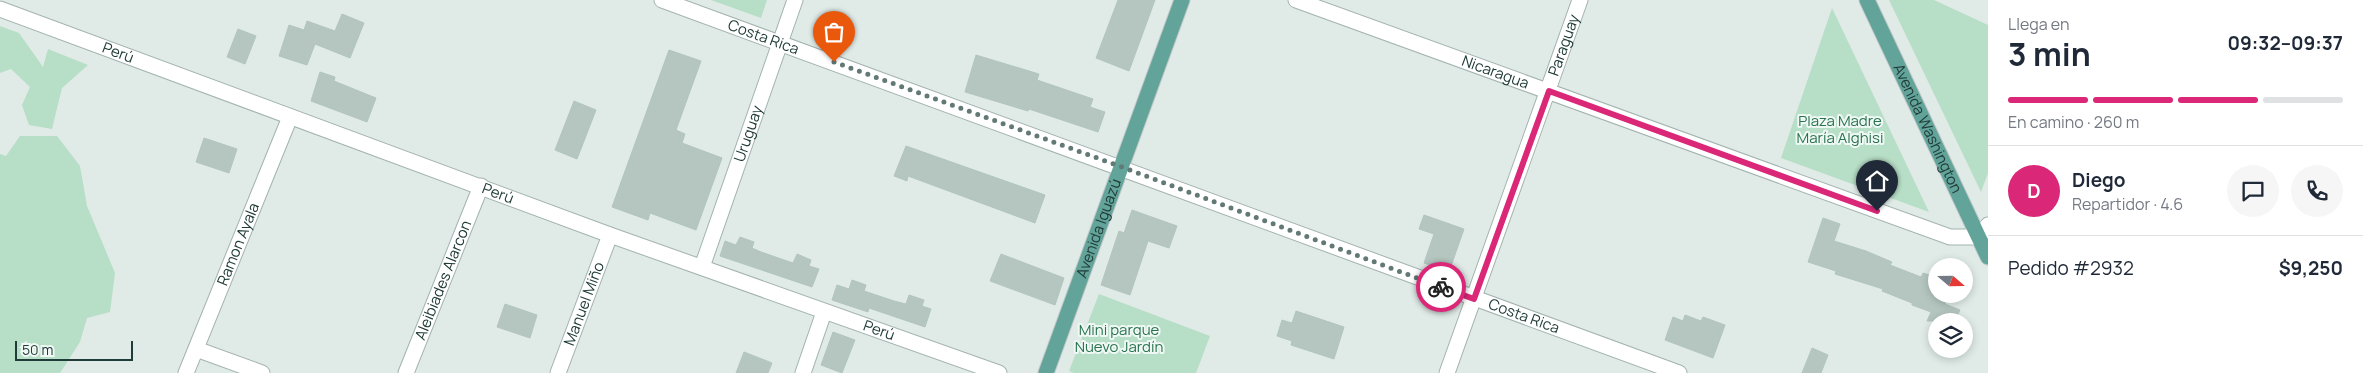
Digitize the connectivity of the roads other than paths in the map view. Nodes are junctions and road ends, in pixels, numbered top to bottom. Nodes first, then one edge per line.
1 (662, 0) edge
2 (795, 0) edge
3 (1182, 0) edge
4 (1296, 0) edge
5 (1580, 0) edge
6 (1868, 0) edge
7 (0, 9) edge
8 (780, 42) junction
9 (1549, 91) junction
10 (290, 117) junction
11 (1122, 167) junction
12 (481, 186) junction
13 (1984, 231) edge
14 (610, 235) junction
15 (1988, 257) edge
16 (702, 267) junction
17 (1474, 299) junction
18 (824, 312) junction
19 (196, 349) junction
20 (186, 373) edge
21 (262, 373) edge
22 (406, 373) edge
23 (558, 373) edge
24 (803, 373) edge
25 (999, 373) edge
26 (1046, 373) edge
27 (1447, 373) edge
28 (1680, 373) edge

1 - 8 street, Costa Rica
2 - 8 street, Uruguay
3 - 11 main road, Avenida Iguazú
4 - 9 street, Nicaragua
5 - 9 street, Paraguay
6 - 13 main road, Avenida Washington
7 - 10 street, Perú
8 - 11 street, Costa Rica
8 - 16 street, Uruguay
9 - 13 street, Nicaragua
9 - 17 street, Paraguay
10 - 12 street, Perú
10 - 19 street, Ramon Ayala
11 - 17 street, Costa Rica
11 - 26 main road, Avenida Iguazú
12 - 14 street, Perú
12 - 22 street, Aleibiades Alarcon
13 - 15 main road, Avenida Washington
14 - 16 street, Perú
14 - 23 street, Manuel Miño
16 - 18 street, Perú
17 - 27 street, Paraguay
17 - 28 street, Costa Rica
18 - 24 street
18 - 25 street, Perú
19 - 20 street, Ramon Ayala
19 - 21 street

